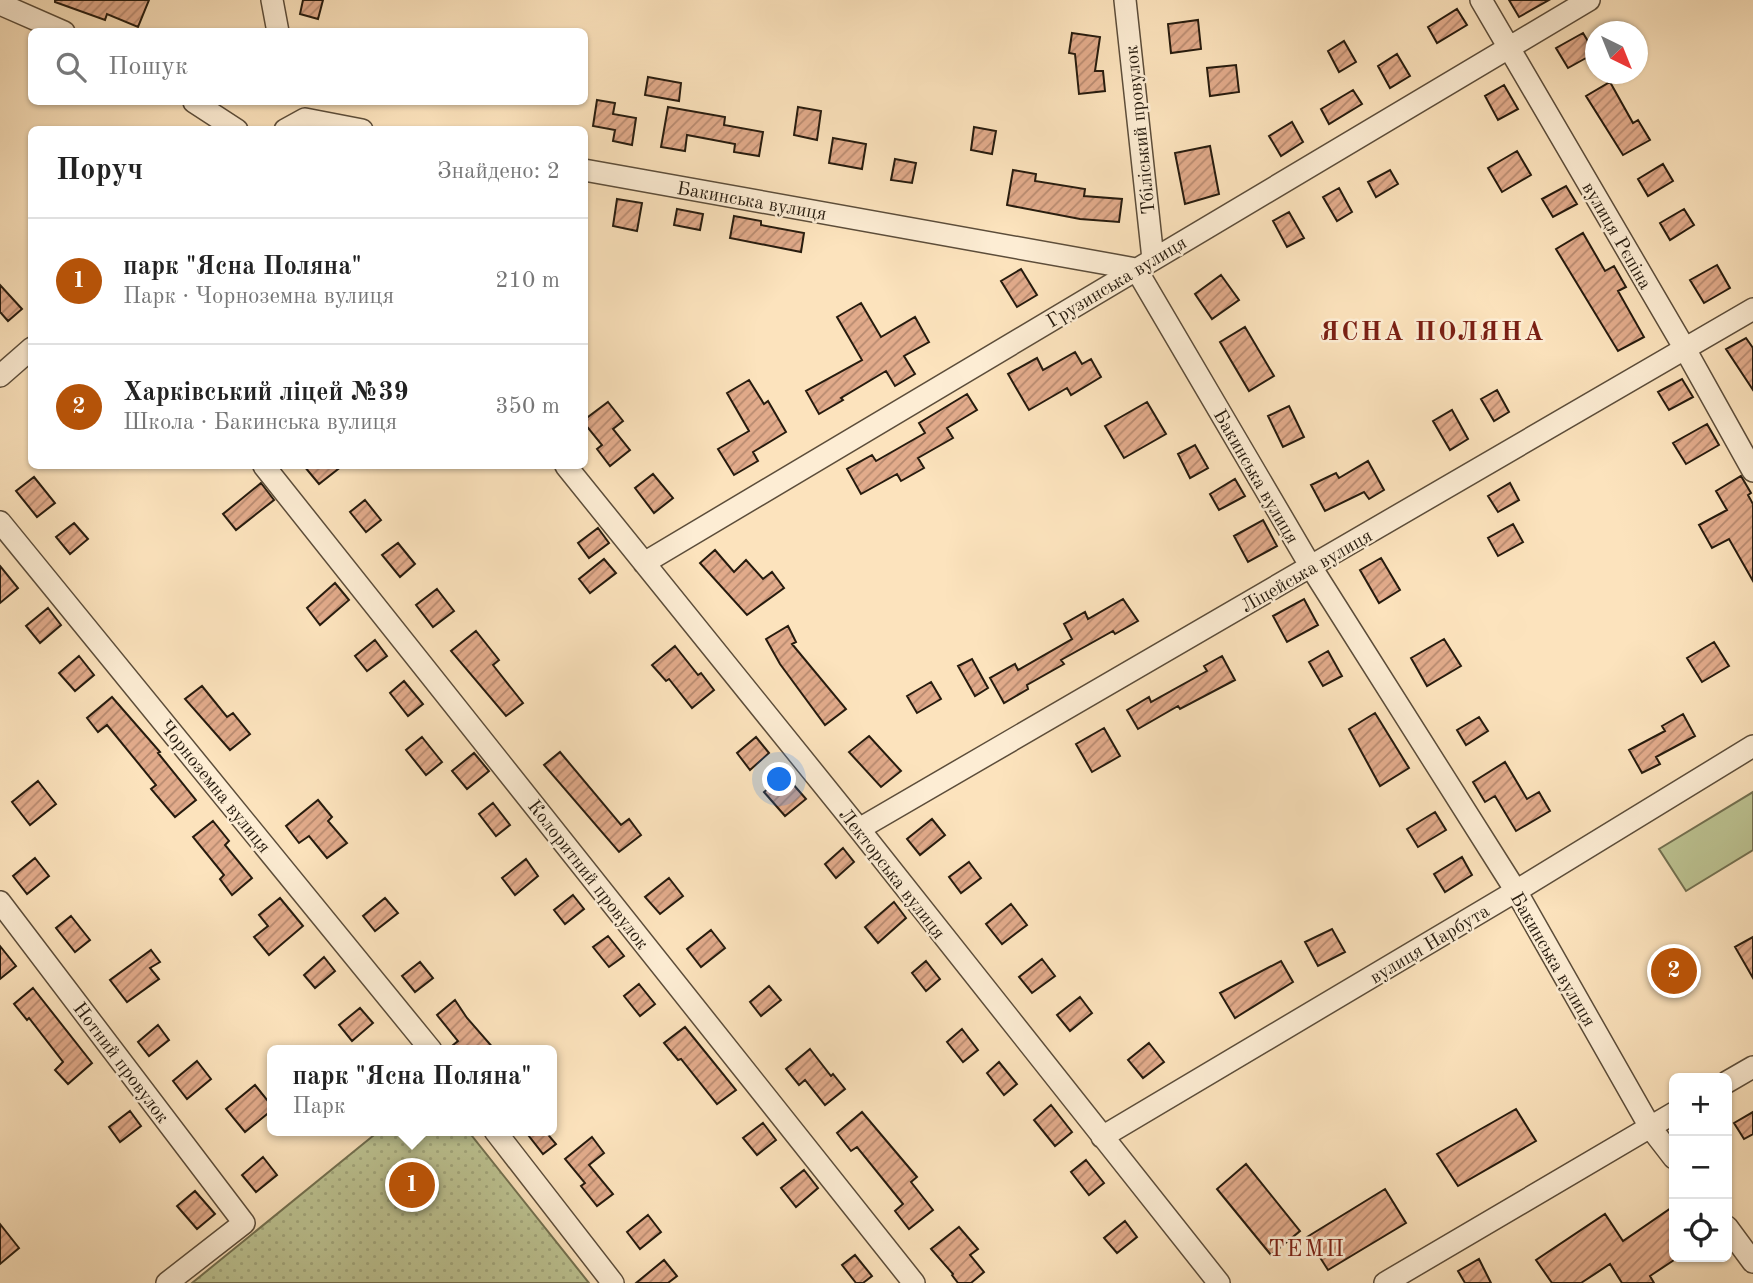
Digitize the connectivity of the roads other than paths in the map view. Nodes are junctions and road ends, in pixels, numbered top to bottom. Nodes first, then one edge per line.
1 (272, 0) edge
2 (1125, 0) edge
3 (1481, 0) edge
4 (1589, 0) edge
5 (0, 4) edge
6 (55, 28) edge
7 (277, 28) edge
8 (1508, 47) junction
9 (199, 105) edge
10 (305, 117) edge
11 (231, 126) edge
12 (344, 126) edge
13 (588, 171) edge
14 (1144, 264) junction
15 (1753, 309) edge
16 (1685, 349) junction
17 (28, 352) edge
18 (0, 376) edge
19 (266, 469) edge
20 (568, 469) edge
21 (1753, 471) edge
22 (0, 522) edge
23 (644, 563) junction
24 (1311, 568) junction
25 (1753, 746) edge
26 (859, 829) junction
27 (1516, 891) junction
28 (0, 902) edge
29 (427, 1045) edge
30 (1753, 1067) edge
31 (1732, 1079) edge
32 (1669, 1116) edge
33 (1650, 1127) junction
34 (499, 1136) edge
35 (1102, 1138) junction
36 (1669, 1152) edge
37 (1732, 1234) edge
38 (1753, 1262) edge
39 (167, 1283) edge
40 (613, 1283) edge
41 (914, 1283) edge
42 (1219, 1283) edge
43 (1385, 1283) edge

1 - 7 street
2 - 14 street, Тбіліський провулок
3 - 8 street, вулиця Рєпіна
4 - 8 street, Грузинська вулиця
5 - 6 street
8 - 14 street, Грузинська вулиця
8 - 16 street, вулиця Рєпіна
9 - 11 street
10 - 12 street
13 - 14 street, Бакинська вулиця
14 - 23 street, Грузинська вулиця
14 - 24 street, Бакинська вулиця
15 - 16 street, Ліцейська вулиця
16 - 21 street, вулиця Рєпіна
16 - 24 street, Ліцейська вулиця
17 - 18 street
19 - 41 street, Колоритний провулок
20 - 23 street, Лекторська вулиця
22 - 29 street, Чорноземна вулиця
23 - 26 street, Лекторська вулиця
24 - 26 street, Ліцейська вулиця
24 - 27 street, Бакинська вулиця
25 - 27 street, вулиця Нарбута
26 - 35 street, Лекторська вулиця
27 - 33 street, Бакинська вулиця
27 - 35 street, вулиця Нарбута
28 - 39 street, Нотний провулок
30 - 31 street
32 - 33 street
33 - 36 street, Бакинська вулиця
33 - 43 street
34 - 40 street
35 - 42 street, Лекторська вулиця
37 - 38 street

